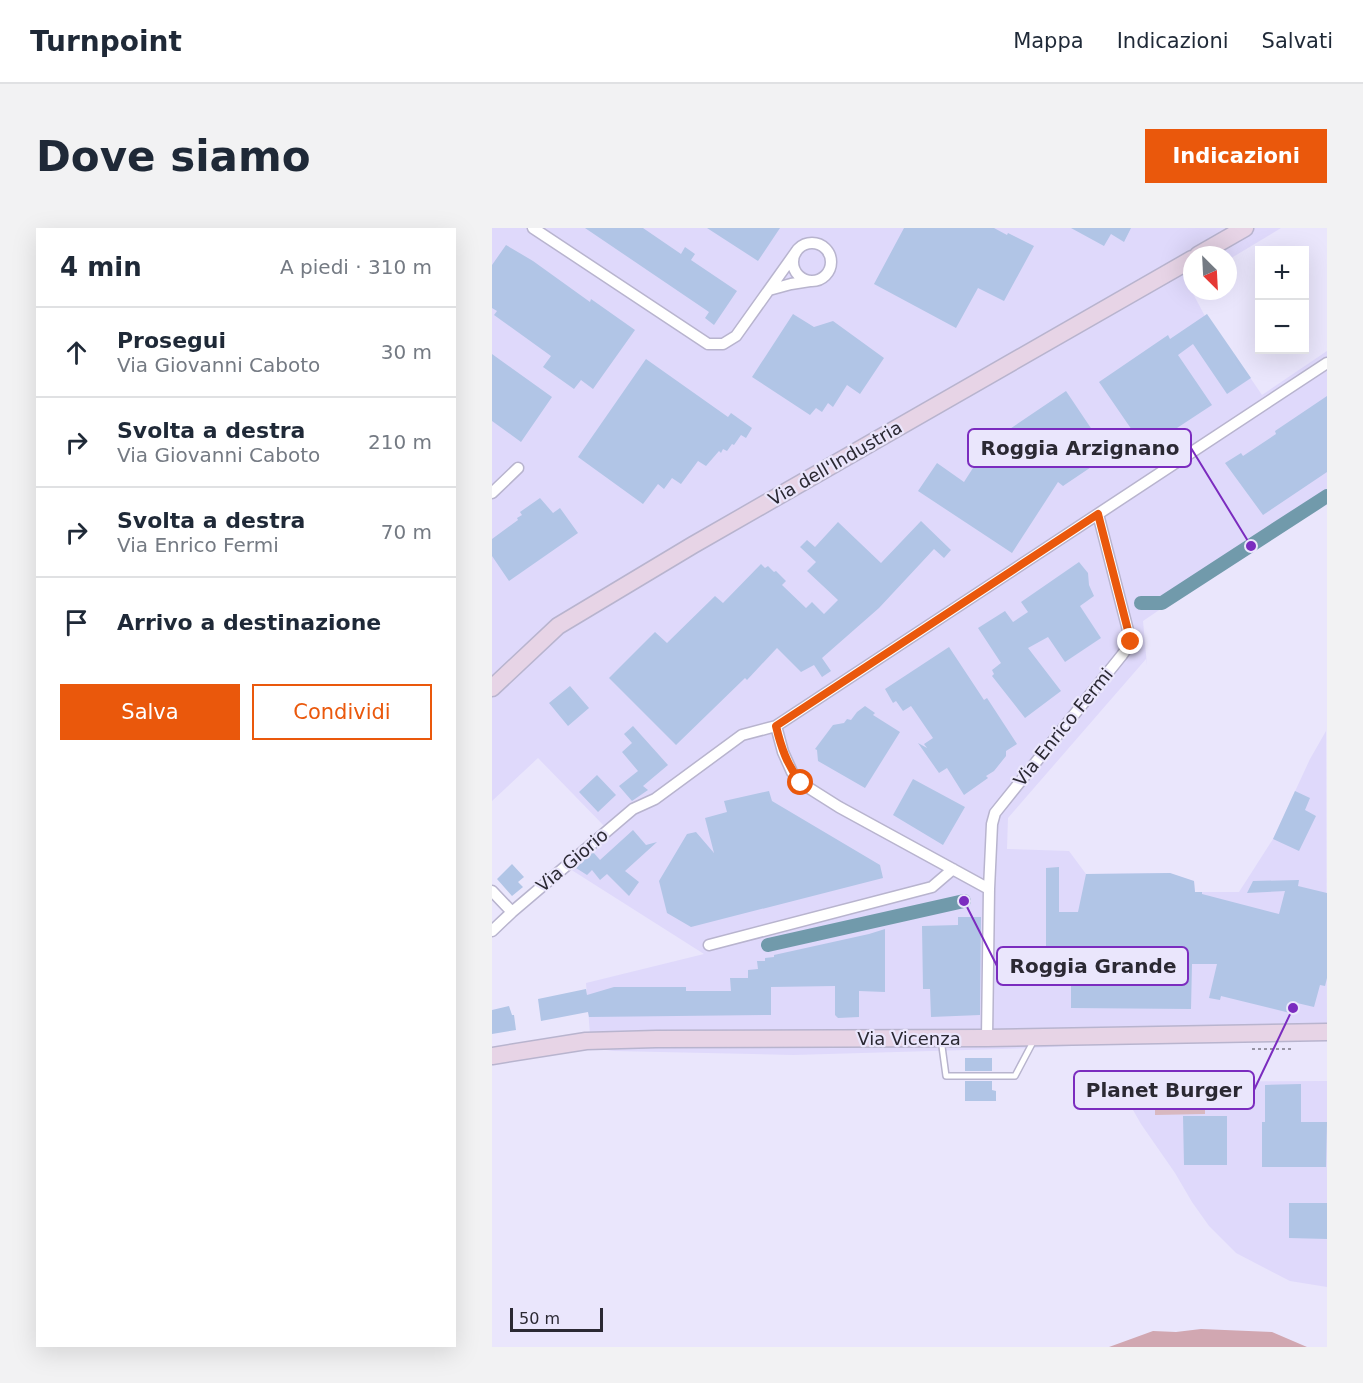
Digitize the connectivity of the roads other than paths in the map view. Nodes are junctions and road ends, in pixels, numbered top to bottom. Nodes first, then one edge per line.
1 (533, 228) edge
2 (1245, 228) edge
3 (1214, 246) edge
4 (798, 249) junction
5 (1183, 264) edge
6 (813, 281) junction
7 (769, 290) junction
8 (1327, 363) edge
9 (518, 468) dead end
10 (492, 493) edge
11 (1098, 514) junction
12 (492, 688) edge
13 (776, 726) junction
14 (953, 869) junction
15 (989, 889) junction
16 (492, 891) edge
17 (512, 912) junction
18 (492, 931) edge
19 (709, 945) dead end
20 (1327, 1032) edge
21 (1035, 1037) junction
22 (941, 1038) junction
23 (987, 1038) junction
24 (492, 1056) edge

1 - 7 street
2 - 3 main road
4 - 6 street
4 - 6 street
4 - 7 street
5 - 12 main road, Via dell'Industria
6 - 7 street
8 - 11 street
9 - 10 street
11 - 13 street, Via Giorio
11 - 15 street, Via Enrico Fermi
13 - 14 street
13 - 17 street, Via Giorio
14 - 15 street
14 - 19 street
15 - 23 street, Via Enrico Fermi
16 - 17 street
17 - 18 street, Via Giorio
20 - 21 main road, Via Vicenza
21 - 22 lane
21 - 23 main road, Via Vicenza
22 - 23 main road, Via Vicenza
22 - 24 main road, Via Vicenza

